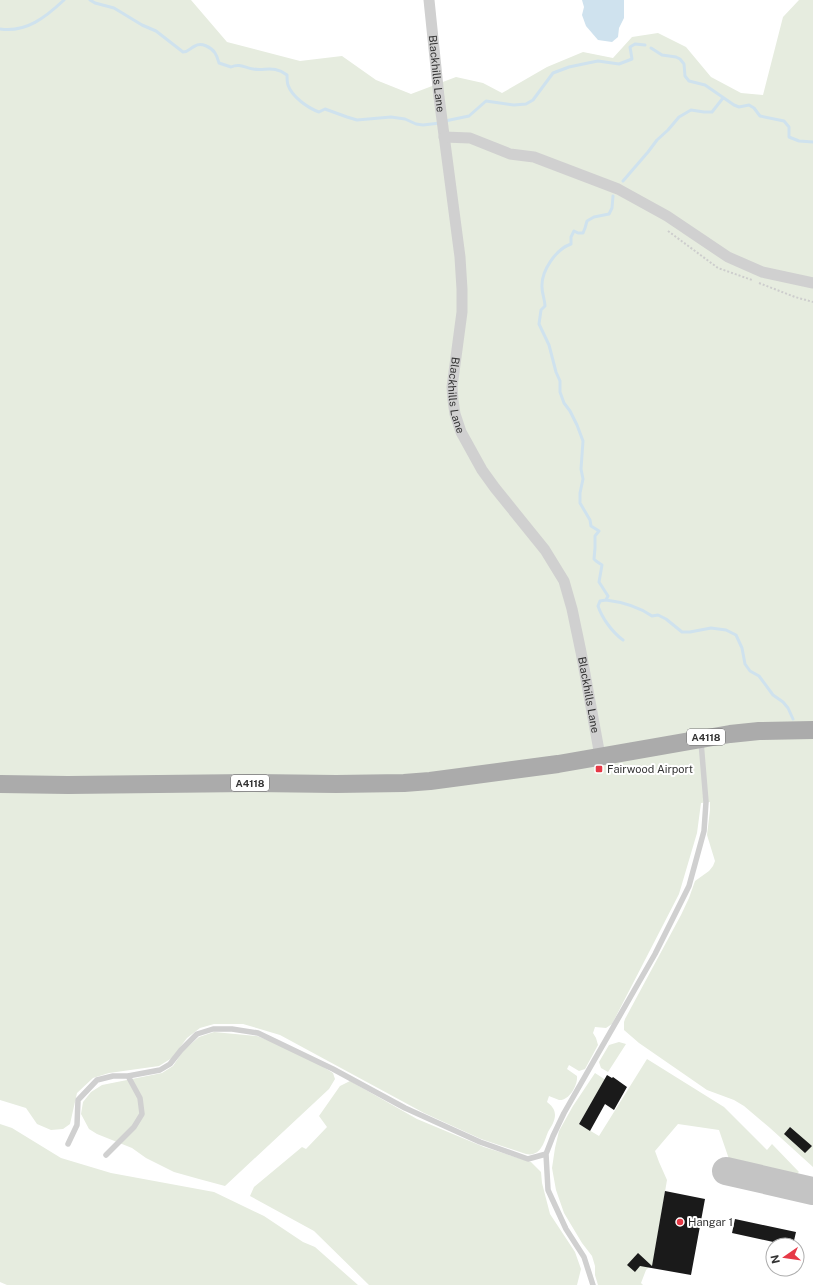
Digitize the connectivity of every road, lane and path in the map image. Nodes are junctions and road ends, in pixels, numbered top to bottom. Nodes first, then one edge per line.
1 (429, 0) edge
2 (443, 132) junction
3 (813, 283) edge
4 (813, 730) edge
5 (700, 738) junction
6 (600, 756) junction
7 (0, 784) edge
8 (128, 1076) junction
9 (68, 1144) dead end
10 (546, 1154) junction
11 (106, 1155) dead end
12 (593, 1285) edge

1 - 2 street, Blackhills Lane
2 - 3 street
2 - 6 street, Blackhills Lane
4 - 5 main road, A4118
5 - 6 main road, A4118
5 - 10 lane
6 - 7 main road, A4118
8 - 9 lane
8 - 10 lane
8 - 11 lane
10 - 12 lane

